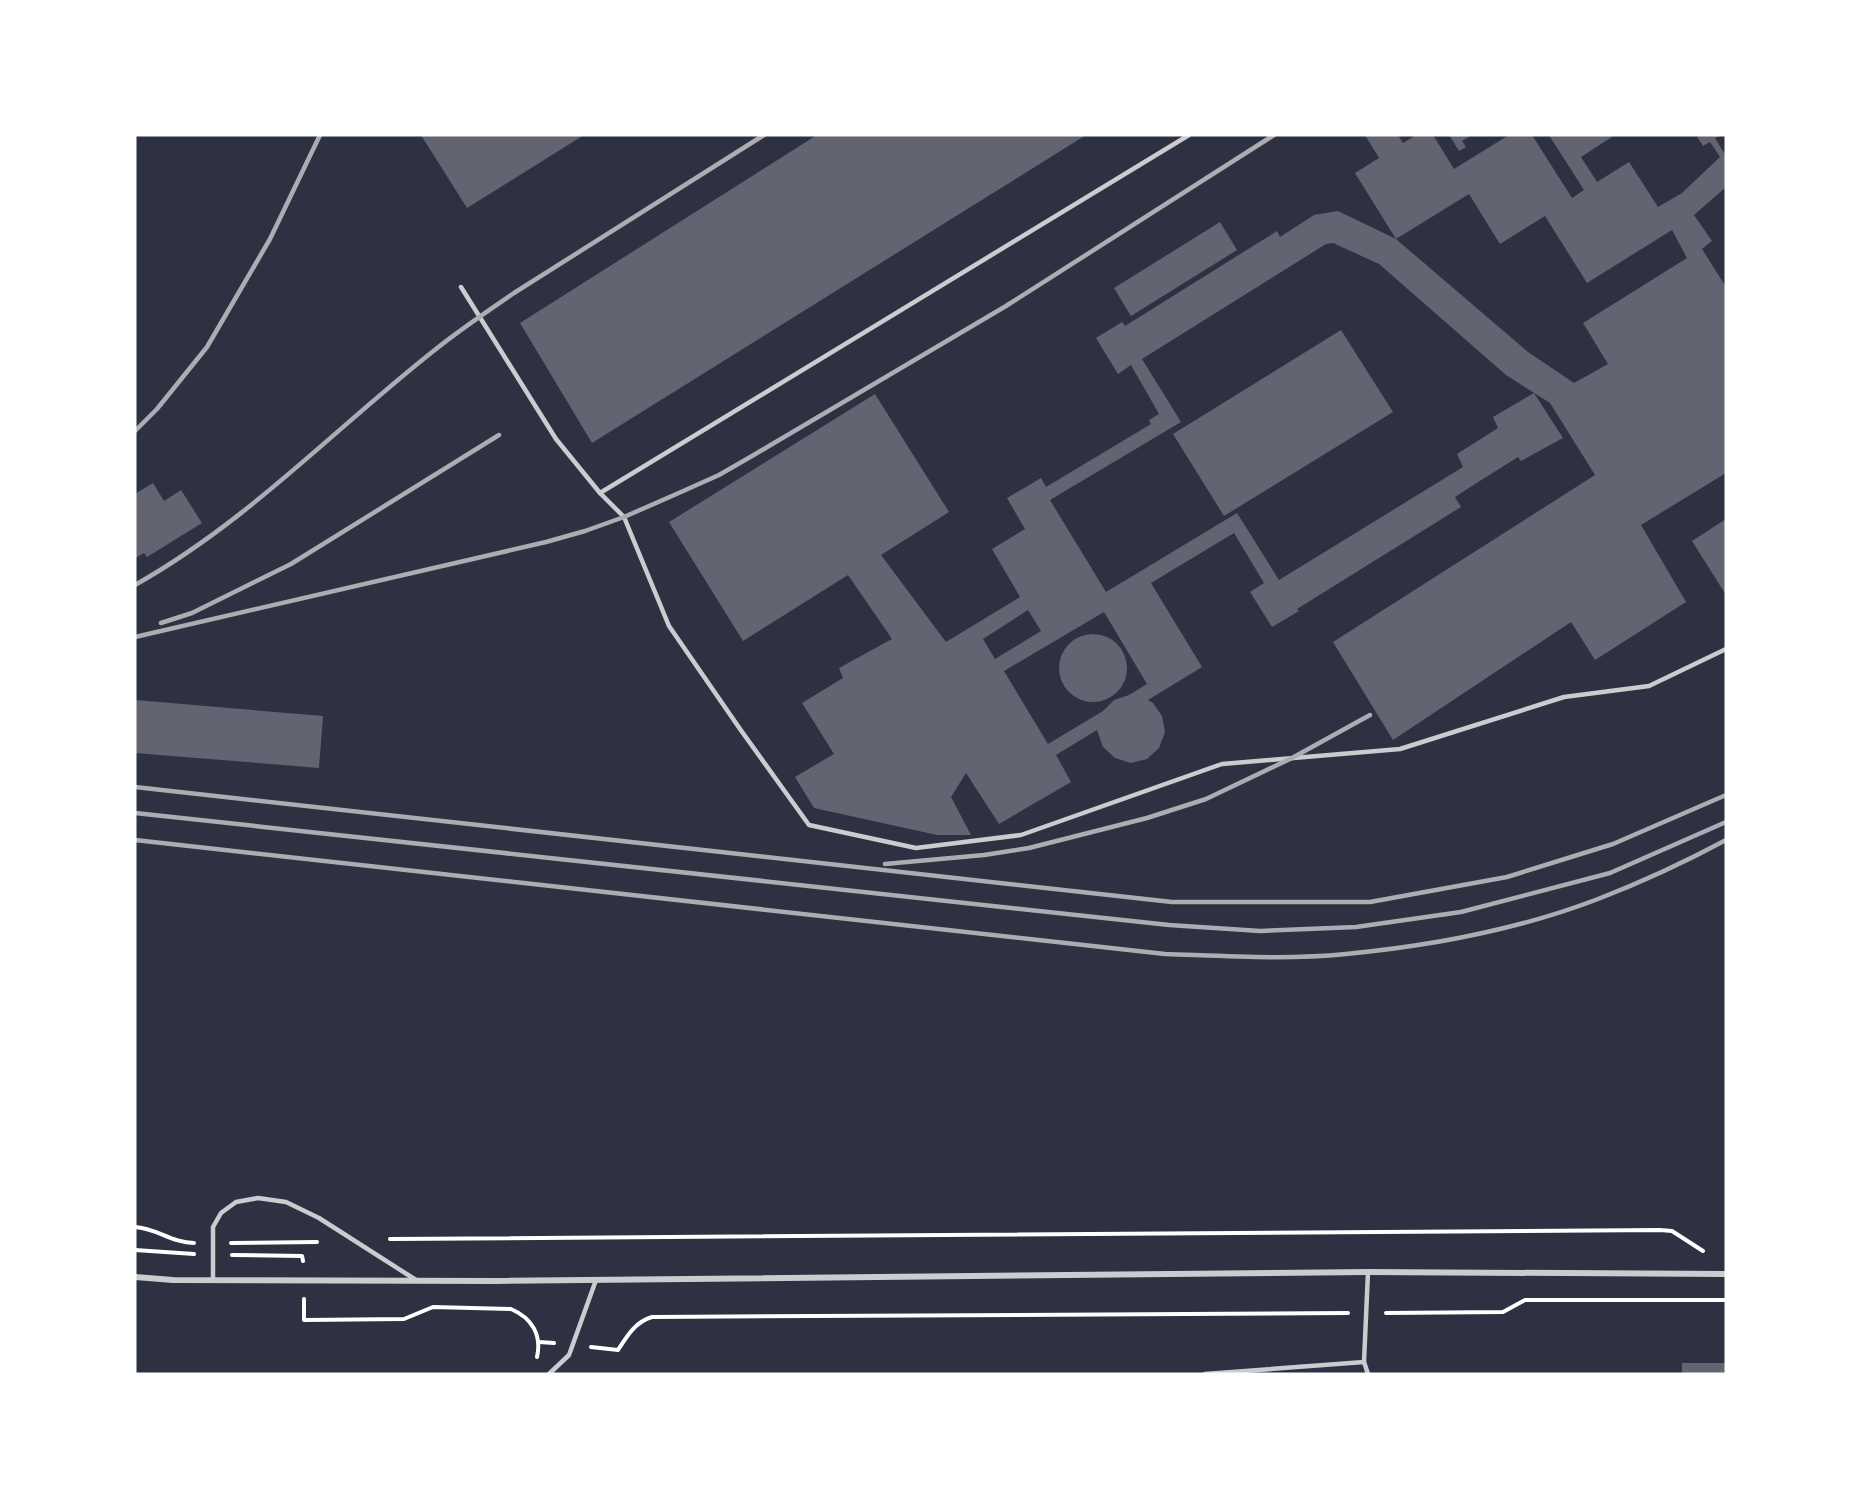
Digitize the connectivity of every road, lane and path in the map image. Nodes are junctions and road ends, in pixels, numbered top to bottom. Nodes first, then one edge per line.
1 (1189, 135) edge
2 (461, 287) dead end
3 (600, 493) junction
4 (1726, 649) edge
5 (135, 1227) edge
6 (356, 1242) junction
7 (213, 1243) junction
8 (1709, 1256) dead end
9 (1368, 1272) junction
10 (1726, 1274) edge
11 (135, 1277) edge
12 (213, 1280) junction
13 (596, 1280) junction
14 (418, 1281) junction
15 (1726, 1300) edge
16 (1366, 1313) junction
17 (539, 1342) dead end
18 (573, 1345) junction
19 (1364, 1362) junction
20 (549, 1374) edge
21 (1205, 1374) edge
22 (1368, 1374) edge

1 - 3 lane
2 - 3 lane
3 - 4 lane
5 - 7 path
6 - 7 path
6 - 7 lane
6 - 8 path
6 - 14 lane
7 - 12 lane
9 - 10 street
9 - 13 street
9 - 16 lane
11 - 12 street
12 - 14 street
13 - 14 street
13 - 18 lane
15 - 16 path
16 - 18 path
16 - 19 lane
17 - 18 path
18 - 20 lane
19 - 21 lane
19 - 22 lane

